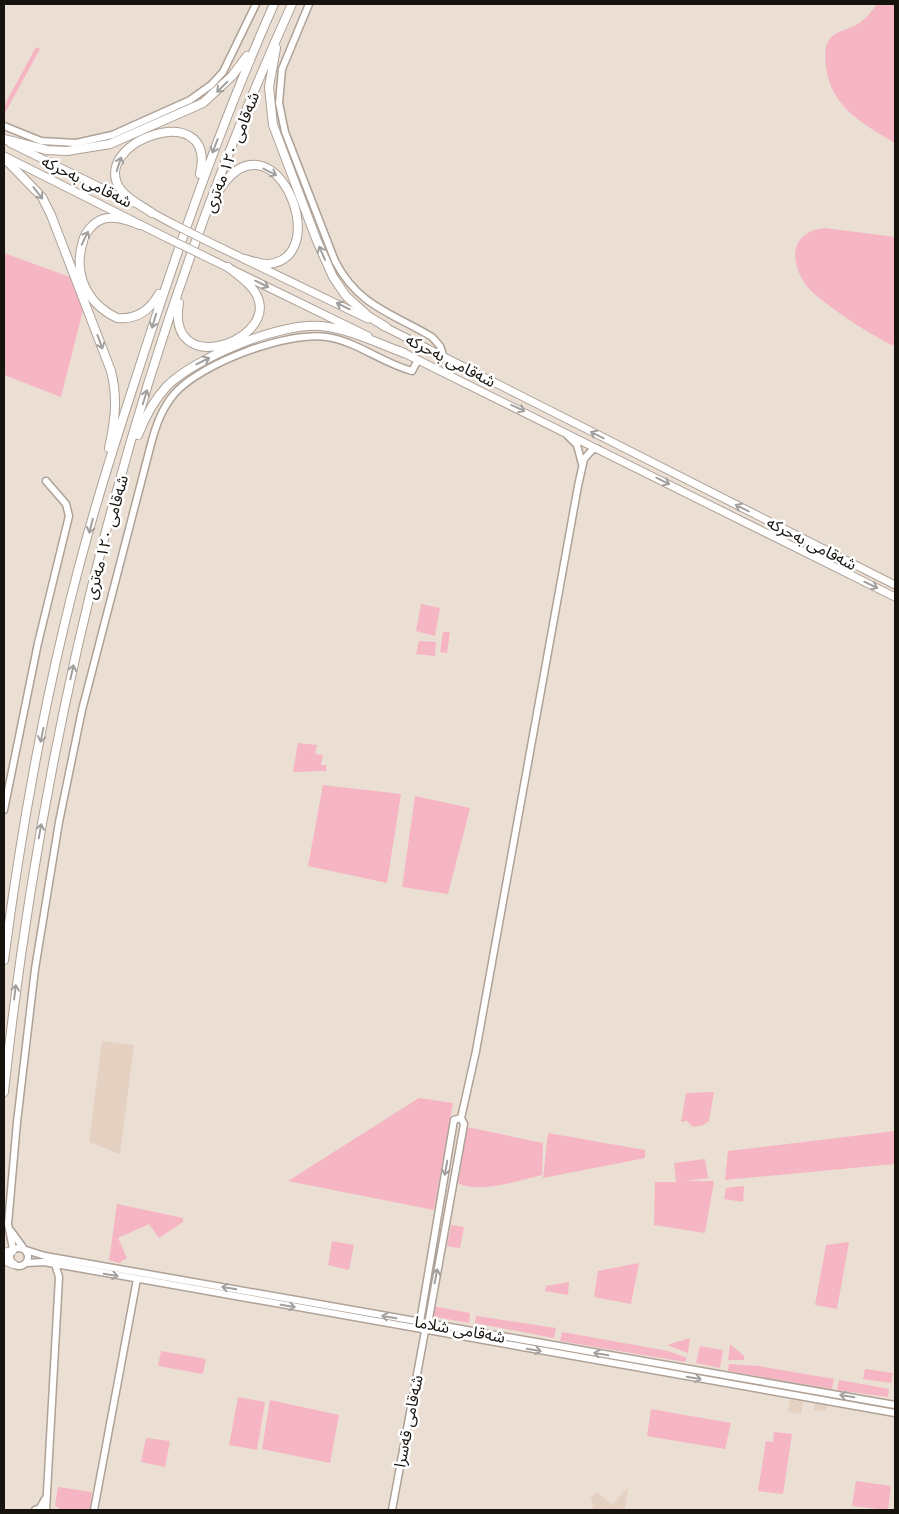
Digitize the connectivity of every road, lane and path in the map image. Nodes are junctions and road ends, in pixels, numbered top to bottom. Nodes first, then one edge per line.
1 (256, 4) edge
2 (274, 4) edge
3 (292, 4) edge
4 (309, 4) edge
5 (283, 23) junction
6 (261, 33) junction
7 (4, 126) edge
8 (4, 139) edge
9 (4, 157) edge
10 (192, 207) junction
11 (208, 209) junction
12 (152, 213) junction
13 (140, 225) junction
14 (245, 259) junction
15 (228, 267) junction
16 (168, 274) junction
17 (183, 282) junction
18 (386, 327) junction
19 (404, 353) junction
20 (442, 355) junction
21 (418, 360) junction
22 (560, 429) junction
23 (601, 450) junction
24 (582, 465) junction
25 (46, 481) dead end
26 (119, 484) junction
27 (97, 500) junction
28 (895, 585) edge
29 (895, 597) edge
30 (4, 810) edge
31 (4, 960) edge
32 (4, 1092) edge
33 (461, 1118) junction
34 (10, 1205) junction
35 (25, 1250) junction
36 (10, 1251) edge
37 (4, 1260) edge
38 (26, 1263) junction
39 (13, 1264) junction
40 (55, 1264) junction
41 (68, 1267) junction
42 (137, 1280) junction
43 (246, 1291) junction
44 (260, 1297) junction
45 (244, 1298) junction
46 (58, 1306) junction
47 (420, 1314) junction
48 (428, 1316) junction
49 (420, 1322) junction
50 (428, 1324) junction
51 (425, 1331) junction
52 (629, 1358) junction
53 (641, 1360) junction
54 (628, 1367) junction
55 (639, 1369) junction
56 (803, 1389) junction
57 (802, 1397) junction
58 (895, 1405) edge
59 (895, 1414) edge
60 (45, 1498) junction
61 (35, 1510) edge
62 (46, 1510) edge
63 (94, 1510) edge
64 (392, 1510) edge

1 - 7 main road
2 - 6 highway, شەقامی ١٢٠ مەتری
3 - 5 highway, شەقامی ١٢٠ مەتری
4 - 20 main road
5 - 11 highway, شەقامی ١٢٠ مەتری
18 -> 5 highway
6 -> 8 highway
6 -> 10 highway, شەقامی ١٢٠ مەتری
8 - 12 main road, شەقامی بەحرکە
9 - 13 main road, شەقامی بەحرکە
9 -> 27 highway
12 -> 10 highway
10 - 16 highway, شەقامی ١٢٠ مەتری
11 -> 14 highway
11 - 17 highway, شەقامی ١٢٠ مەتری
12 - 14 main road, شەقامی بەحرکە, bridge
13 - 15 main road, شەقامی بەحرکە, bridge
16 -> 13 highway
18 -> 14 main road, شەقامی بەحرکە
15 - 17 highway
15 -> 19 main road, شەقامی بەحرکە
16 -> 27 highway, شەقامی ١٢٠ مەتری
26 -> 17 highway, شەقامی ١٢٠ مەتری
18 - 20 main road, شەقامی بەحرکە
19 - 21 main road, شەقامی بەحرکە
26 -> 19 highway
28 -> 20 main road, شەقامی بەحرکە
21 -> 22 main road, شەقامی بەحرکە
21 - 34 main road
22 - 23 main road, شەقامی بەحرکە
22 - 24 main road
23 - 24 main road
23 -> 29 main road, شەقامی بەحرکە
24 - 33 main road
25 - 30 main road
32 -> 26 highway, شەقامی ١٢٠ مەتری
27 -> 31 highway, شەقامی ١٢٠ مەتری
33 -> 47 main road
48 -> 33 main road
34 - 35 main road
34 - 36 main road
35 - 36 main road, شەقامی شلاما
35 - 38 main road
43 -> 35 main road, شەقامی شلاما
36 - 39 main road
37 - 39 highway
38 - 39 main road, شەقامی شلاما
38 - 40 main road, شەقامی شلاما
40 - 41 main road, شەقامی شلاما
40 - 46 main road
41 -> 42 main road, شەقامی شلاما
41 - 46 main road
42 - 45 main road, شەقامی شلاما
42 - 63 main road
43 - 44 main road, شەقامی شلاما
43 - 45 main road
44 - 45 main road, شەقامی شلاما
49 -> 44 main road, شەقامی شلاما
44 -> 51 main road, شەقامی شلاما
46 - 60 main road
47 - 48 main road
47 - 49 main road
48 - 50 main road
49 - 50 main road, شەقامی شلاما
52 -> 50 main road, شەقامی شلاما
51 -> 54 main road, شەقامی شلاما
51 - 64 main road, شەقامی قەسرا
52 - 53 main road, شەقامی شلاما
52 - 54 main road
53 - 55 main road
53 - 56 main road, شەقامی شلاما
54 - 55 main road, شەقامی شلاما
55 -> 57 main road, شەقامی شلاما
56 - 57 main road
58 -> 56 main road, شەقامی شلاما
57 - 59 main road, شەقامی شلاما
60 - 61 main road
60 - 62 main road

